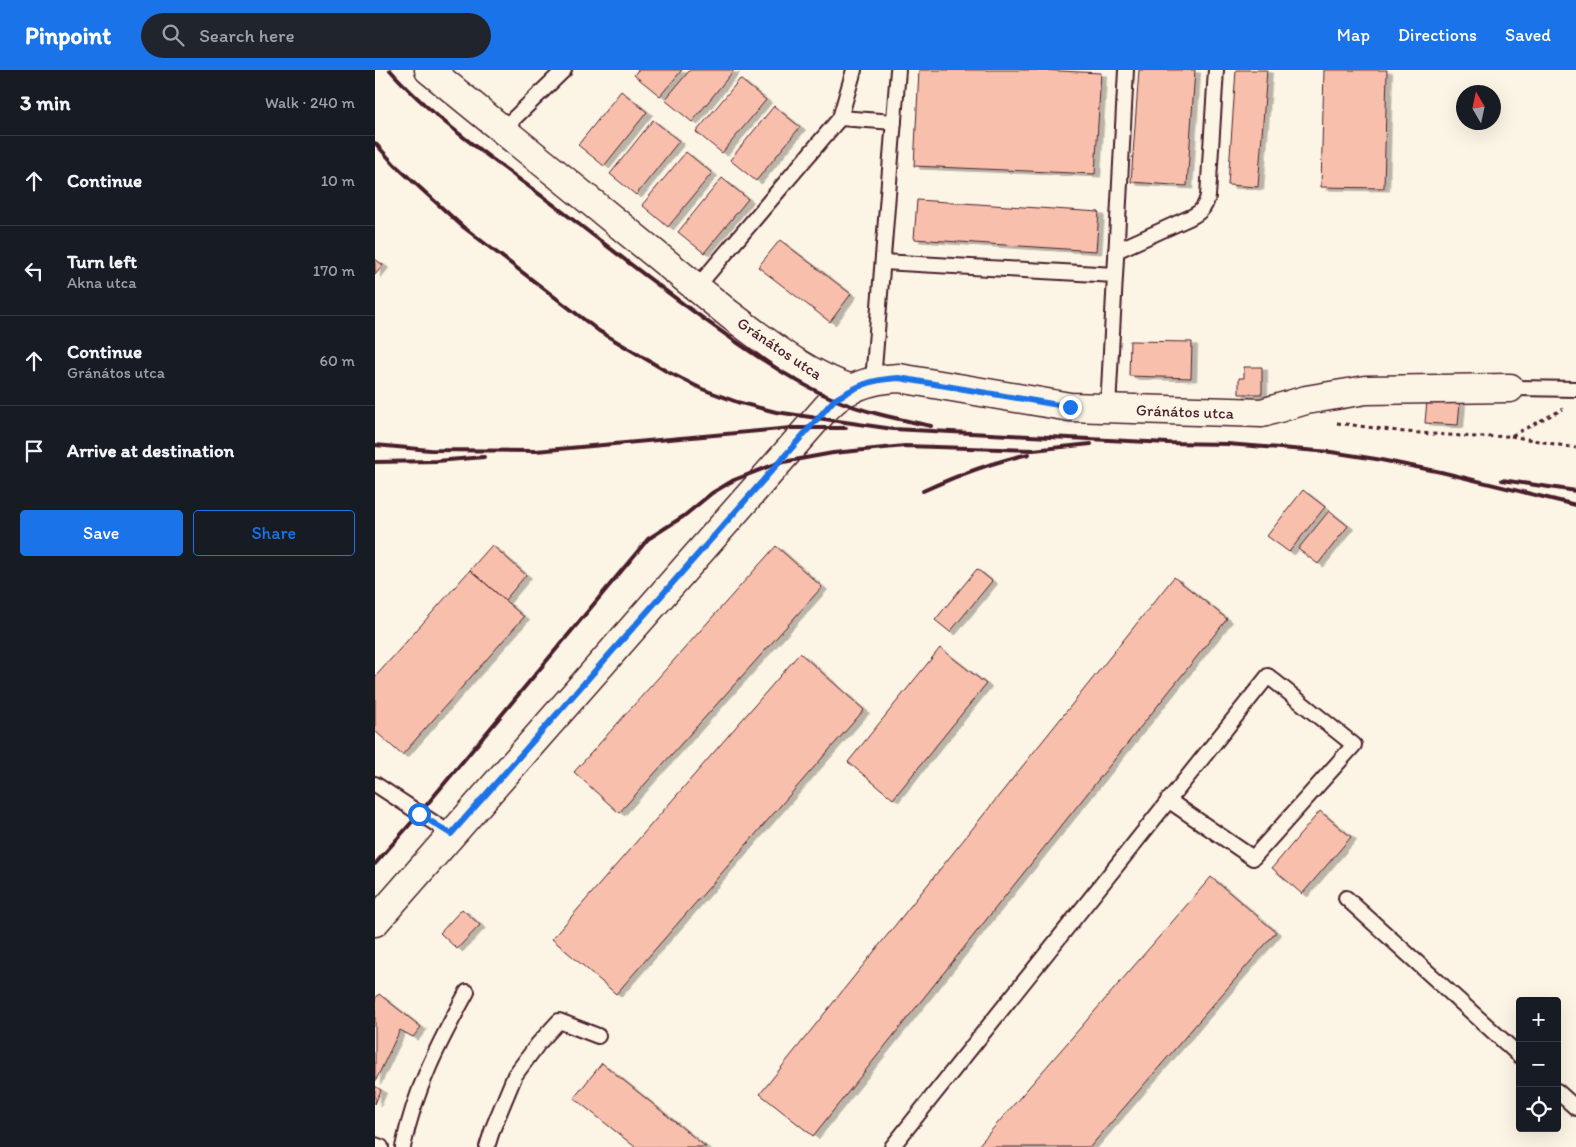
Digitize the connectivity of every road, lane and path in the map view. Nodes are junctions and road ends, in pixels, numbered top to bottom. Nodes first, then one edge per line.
1 (429, 70) edge
2 (564, 70) edge
3 (855, 70) edge
4 (899, 70) edge
5 (1126, 70) edge
6 (1216, 70) edge
7 (840, 118) junction
8 (894, 122) junction
9 (502, 130) junction
10 (1116, 251) junction
11 (883, 262) junction
12 (1115, 276) junction
13 (697, 287) junction
14 (863, 385) junction
15 (1511, 388) joint
16 (1576, 389) edge
17 (1108, 408) junction
18 (1564, 408) dead end
19 (1328, 422) dead end
20 (1511, 436) junction
21 (1576, 448) edge
22 (375, 784) edge
23 (1168, 800) junction
24 (451, 834) junction
25 (1346, 898) dead end
26 (375, 922) edge
27 (467, 992) dead end
28 (598, 1036) dead end
29 (1516, 1052) edge
30 (1561, 1094) edge
31 (1576, 1108) edge
32 (375, 1145) edge
33 (381, 1147) edge
34 (403, 1147) edge
35 (487, 1147) edge
36 (892, 1147) edge

1 - 9 street, Gránátos utca
2 - 9 lane
3 - 7 lane
4 - 8 lane
5 - 10 lane
6 - 10 lane
7 - 8 lane
7 - 13 lane
8 - 11 lane
9 - 13 street, Gránátos utca
10 - 12 lane
11 - 12 lane
11 - 14 lane
12 - 17 lane
13 - 14 street, Gránátos utca
14 - 17 street, Gránátos utca
14 - 24 street
15 - 16 lane
15 - 17 street, Gránátos utca
18 - 20 path
19 - 20 path
20 - 21 path
22 - 24 lane
23 - 23 lane
23 - 36 lane
24 - 26 street
25 - 29 lane
27 - 34 lane
28 - 35 lane
30 - 31 lane
32 - 33 lane

